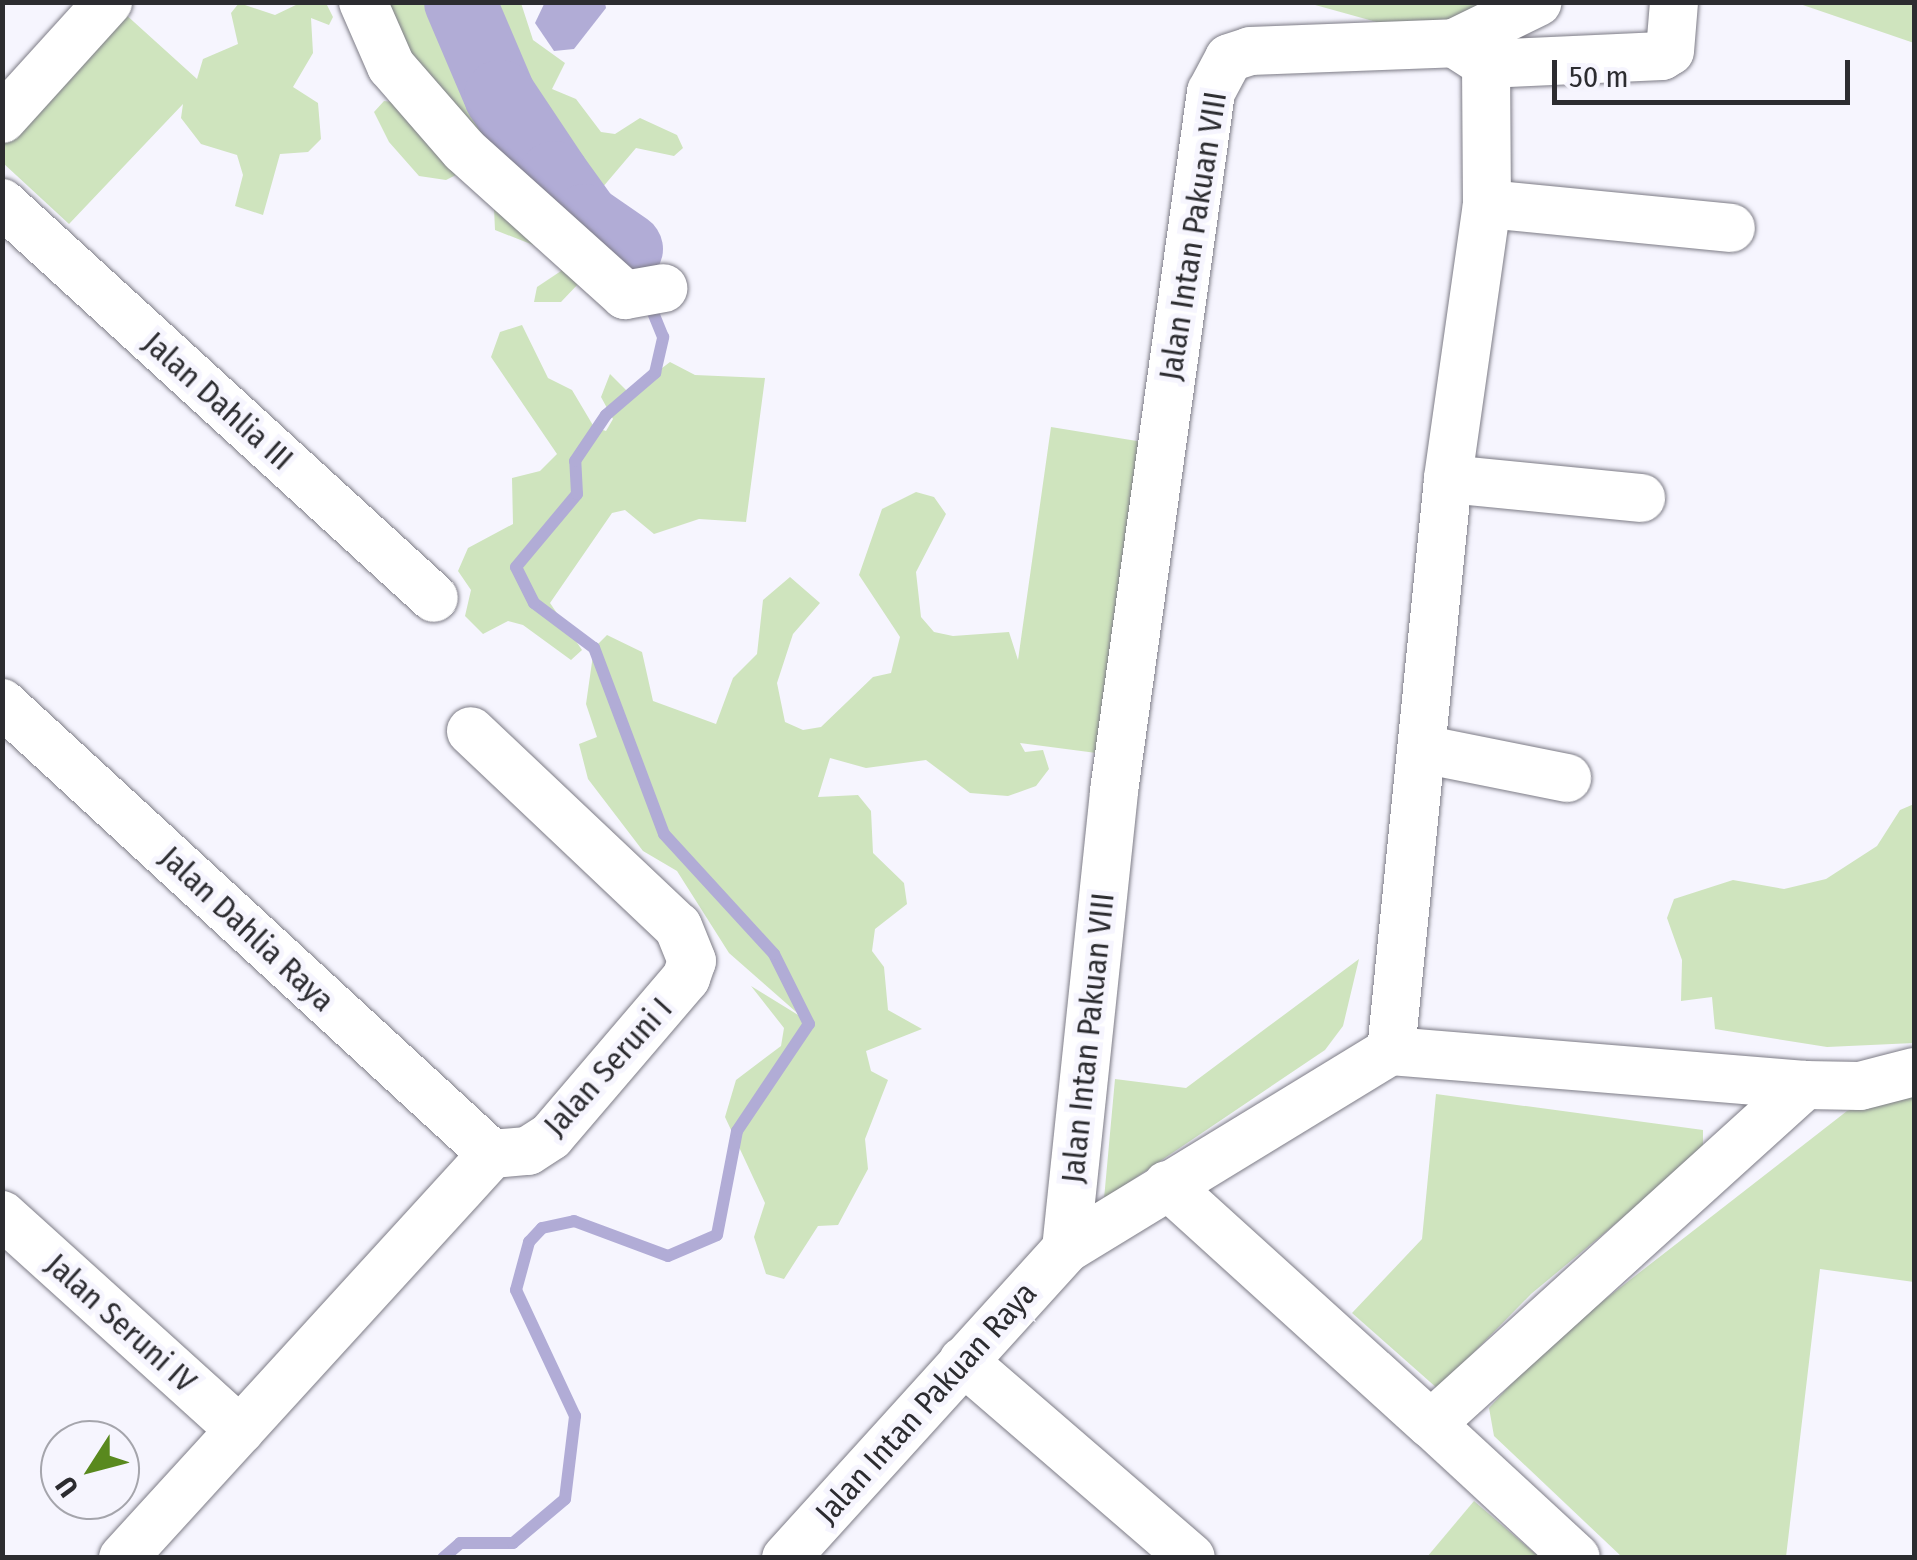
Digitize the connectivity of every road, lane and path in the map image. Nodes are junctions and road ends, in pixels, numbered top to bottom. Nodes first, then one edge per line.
1 (108, 2) edge
2 (363, 2) edge
3 (1538, 2) edge
4 (1674, 2) edge
5 (1470, 54) junction
6 (2, 118) edge
7 (2, 204) edge
8 (1487, 204) junction
9 (1730, 228) dead end
10 (644, 291) dead end
11 (1448, 478) junction
12 (1641, 498) dead end
13 (434, 598) dead end
14 (2, 703) edge
15 (471, 731) dead end
16 (1422, 748) junction
17 (1566, 778) dead end
18 (1391, 1051) junction
19 (1914, 1072) edge
20 (1805, 1085) junction
21 (1860, 1086) junction
22 (1914, 1097) edge
23 (492, 1154) junction
24 (1167, 1186) junction
25 (2, 1216) edge
26 (1066, 1249) junction
27 (963, 1361) junction
28 (1430, 1424) junction
29 (240, 1430) junction
30 (795, 1555) edge
31 (123, 1558) edge
32 (1191, 1558) edge
33 (1576, 1558) edge

1 - 6 street
2 - 10 street
3 - 5 street
4 - 5 street, Jalan Intan Pakuan VIII
5 - 8 street
5 - 26 street, Jalan Intan Pakuan VIII
7 - 13 street, Jalan Dahlia III
8 - 9 street
8 - 11 street
11 - 12 street
11 - 16 street
14 - 23 street, Jalan Dahlia Raya
15 - 23 street, Jalan Seruni I
16 - 17 street
16 - 18 street
18 - 20 street
18 - 24 street, Jalan Intan Pakuan Raya
19 - 21 street
20 - 21 street
20 - 28 street
21 - 22 street
23 - 29 street
24 - 26 street, Jalan Intan Pakuan Raya
24 - 28 street
25 - 29 street, Jalan Seruni IV
26 - 27 street, Jalan Intan Pakuan Raya
27 - 30 street, Jalan Intan Pakuan Raya
27 - 32 street
28 - 33 street
29 - 31 street

